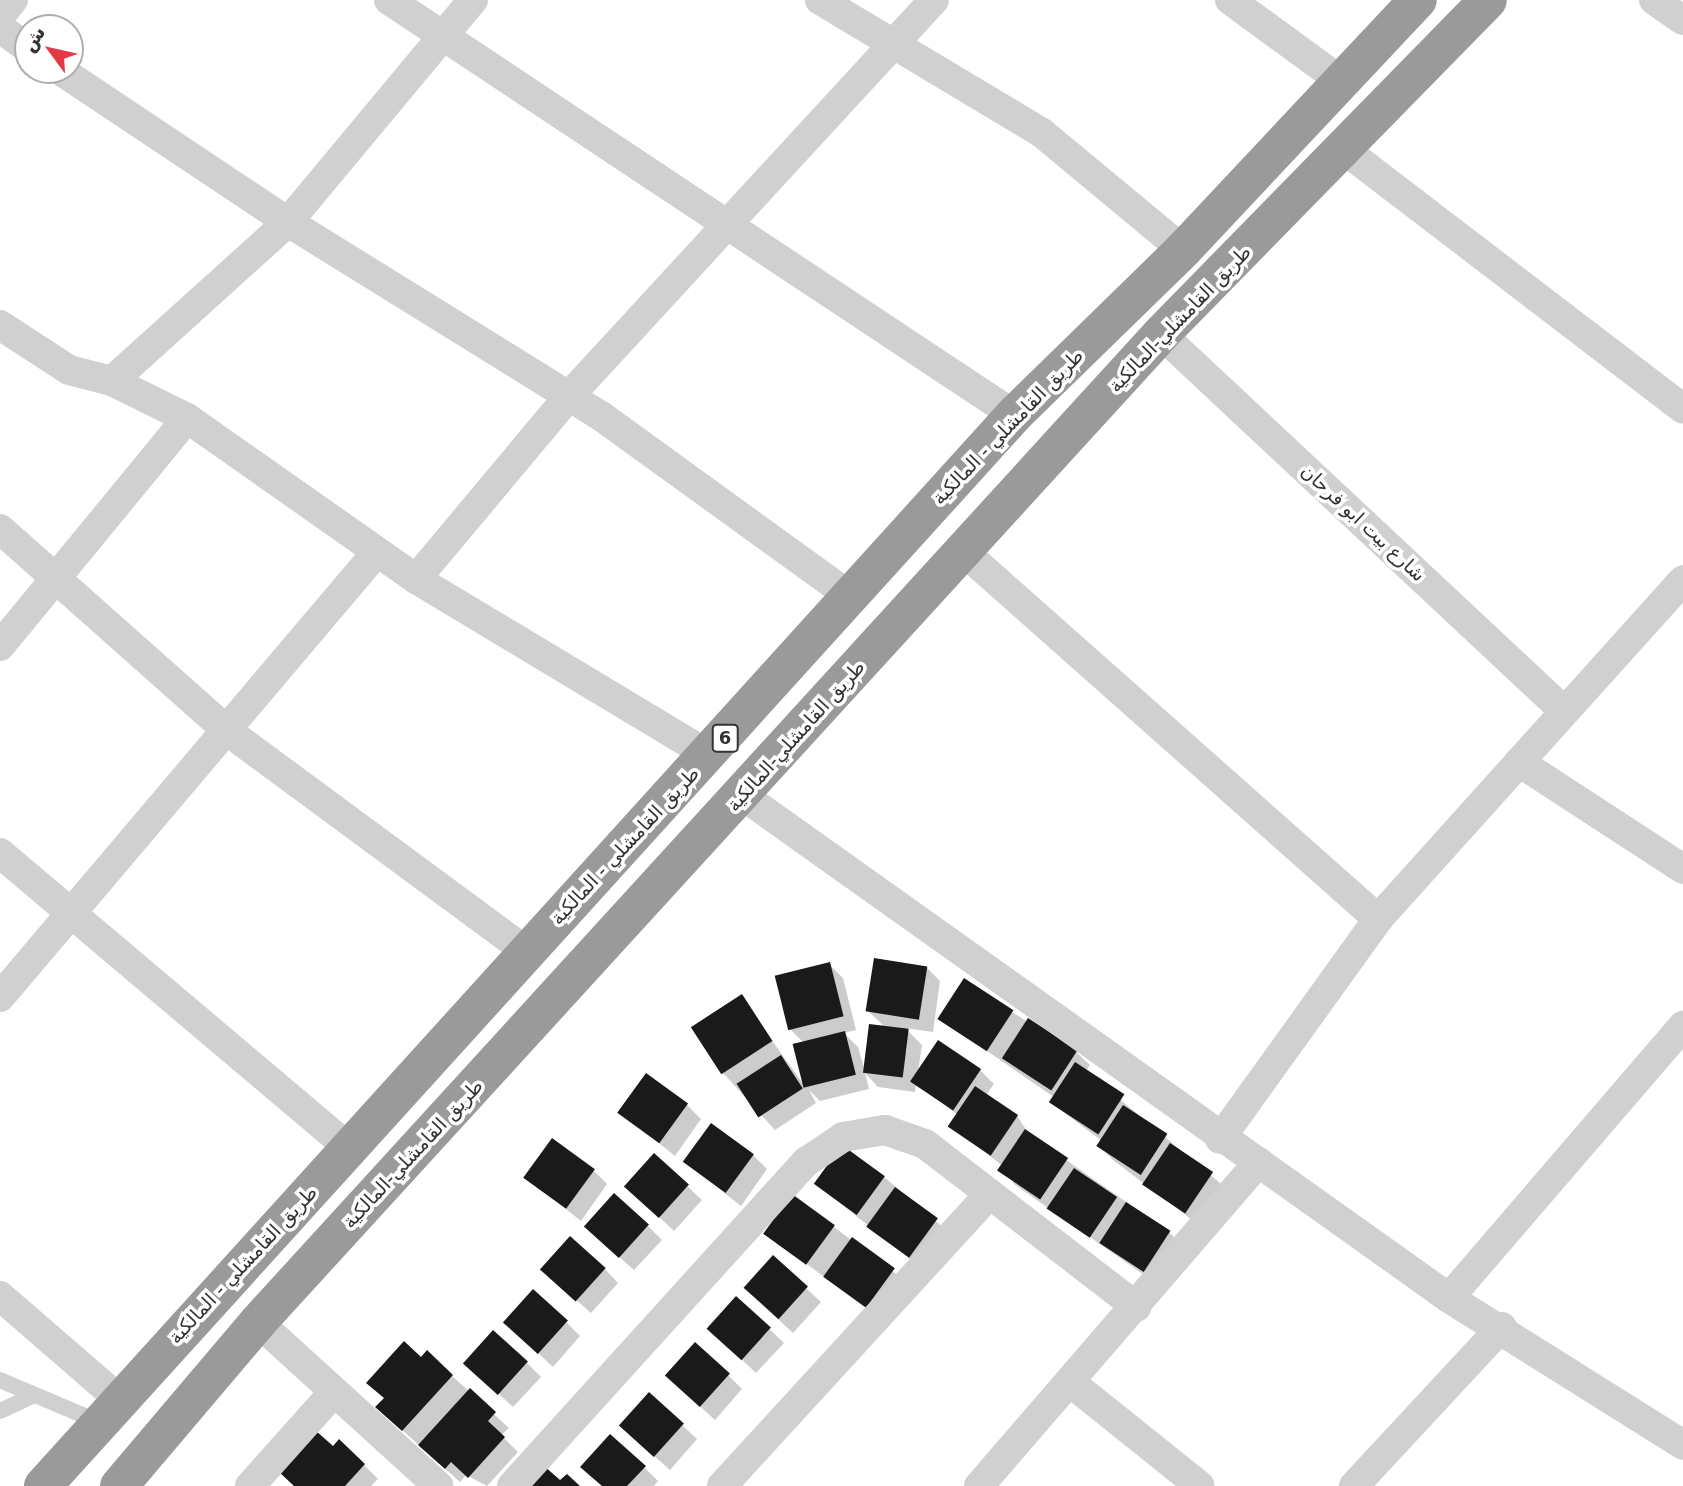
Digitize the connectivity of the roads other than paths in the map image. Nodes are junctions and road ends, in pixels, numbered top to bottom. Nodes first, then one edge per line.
1 (13, 0) edge
2 (389, 0) edge
3 (473, 0) edge
4 (820, 0) edge
5 (934, 0) edge
6 (1230, 0) edge
7 (1418, 0) edge
8 (1488, 0) edge
9 (1654, 0) edge
10 (0, 16) edge
11 (1683, 20) edge
12 (440, 33) junction
13 (897, 47) junction
14 (1344, 83) junction
15 (81, 84) edge
16 (1346, 151) junction
17 (288, 222) junction
18 (728, 222) junction
19 (1183, 250) junction
20 (0, 325) edge
21 (1161, 334) junction
22 (112, 381) junction
23 (570, 395) junction
24 (1683, 409) edge
25 (1014, 415) junction
26 (187, 418) junction
27 (0, 529) edge
28 (963, 551) junction
29 (376, 553) junction
30 (57, 577) junction
31 (416, 579) junction
32 (1683, 580) edge
33 (851, 597) junction
34 (0, 646) edge
35 (1564, 711) junction
36 (226, 730) junction
37 (709, 755) junction
38 (1518, 762) junction
39 (743, 795) junction
40 (0, 853) edge
41 (1683, 869) edge
42 (69, 916) junction
43 (1378, 919) junction
44 (527, 952) junction
45 (0, 997) edge
46 (1683, 1026) edge
47 (1220, 1139) junction
48 (350, 1149) junction
49 (1259, 1163) junction
50 (989, 1194) junction
51 (0, 1296) edge
52 (1449, 1297) junction
53 (1137, 1307) junction
54 (258, 1322) junction
55 (1502, 1327) junction
56 (0, 1380) edge
57 (1070, 1382) junction
58 (334, 1392) junction
59 (34, 1395) junction
60 (120, 1399) junction
61 (0, 1411) edge
62 (181, 1413) junction
63 (1683, 1445) edge
64 (43, 1486) edge
65 (119, 1486) edge
66 (250, 1486) edge
67 (438, 1486) edge
68 (512, 1486) edge
69 (722, 1486) edge
70 (979, 1486) edge
71 (1200, 1486) edge
72 (1354, 1486) edge

1 - 10 street
2 - 12 street
3 - 12 street
4 - 13 street
5 - 13 street
6 - 14 street
7 - 14 highway, طريق القامشلي - المالكية / 6
8 - 16 highway, طريق القامشلي-المالكية
9 - 11 street
12 - 17 street
12 - 18 street
13 - 18 street
13 - 19 street
14 - 19 highway, طريق القامشلي - المالكية / 6
15 - 17 street
16 - 21 highway, طريق القامشلي-المالكية
16 - 24 street
17 - 22 street
17 - 23 street
18 - 23 street
18 - 25 street
19 - 25 highway, طريق القامشلي - المالكية / 6
20 - 22 street
21 - 28 highway, طريق القامشلي-المالكية
21 - 35 street, شارع بيت ابو فرحان
22 - 26 street
23 - 31 street
23 - 33 street
25 - 33 highway, طريق القامشلي - المالكية / 6
26 - 29 street
26 - 30 street
27 - 30 street
28 - 39 highway, طريق القامشلي-المالكية
28 - 43 street
29 - 31 street
29 - 36 street
30 - 34 street
30 - 36 street
31 - 37 street
32 - 35 street
33 - 37 highway, طريق القامشلي - المالكية / 6
35 - 38 street
36 - 42 street
36 - 44 street
37 - 44 highway, طريق القامشلي - المالكية / 6
38 - 41 street
38 - 43 street
39 - 47 street
39 - 54 highway, طريق القامشلي-المالكية
40 - 42 street
42 - 45 street
42 - 48 street
43 - 47 street
44 - 48 highway, طريق القامشلي - المالكية / 6
46 - 52 street
47 - 49 street
48 - 60 highway, طريق القامشلي - المالكية / 6
49 - 52 street
49 - 53 street
50 - 53 street
50 - 68 street
50 - 69 street
51 - 60 street
52 - 55 street
53 - 57 street
54 - 58 street
54 - 62 highway, طريق القامشلي-المالكية
55 - 63 street
55 - 72 street
56 - 59 lane
57 - 70 street
57 - 71 street
58 - 66 street
58 - 67 street
59 - 60 lane
59 - 61 lane
60 - 62 highway
60 - 64 highway, طريق القامشلي - المالكية / 6
62 - 65 highway, طريق القامشلي-المالكية

